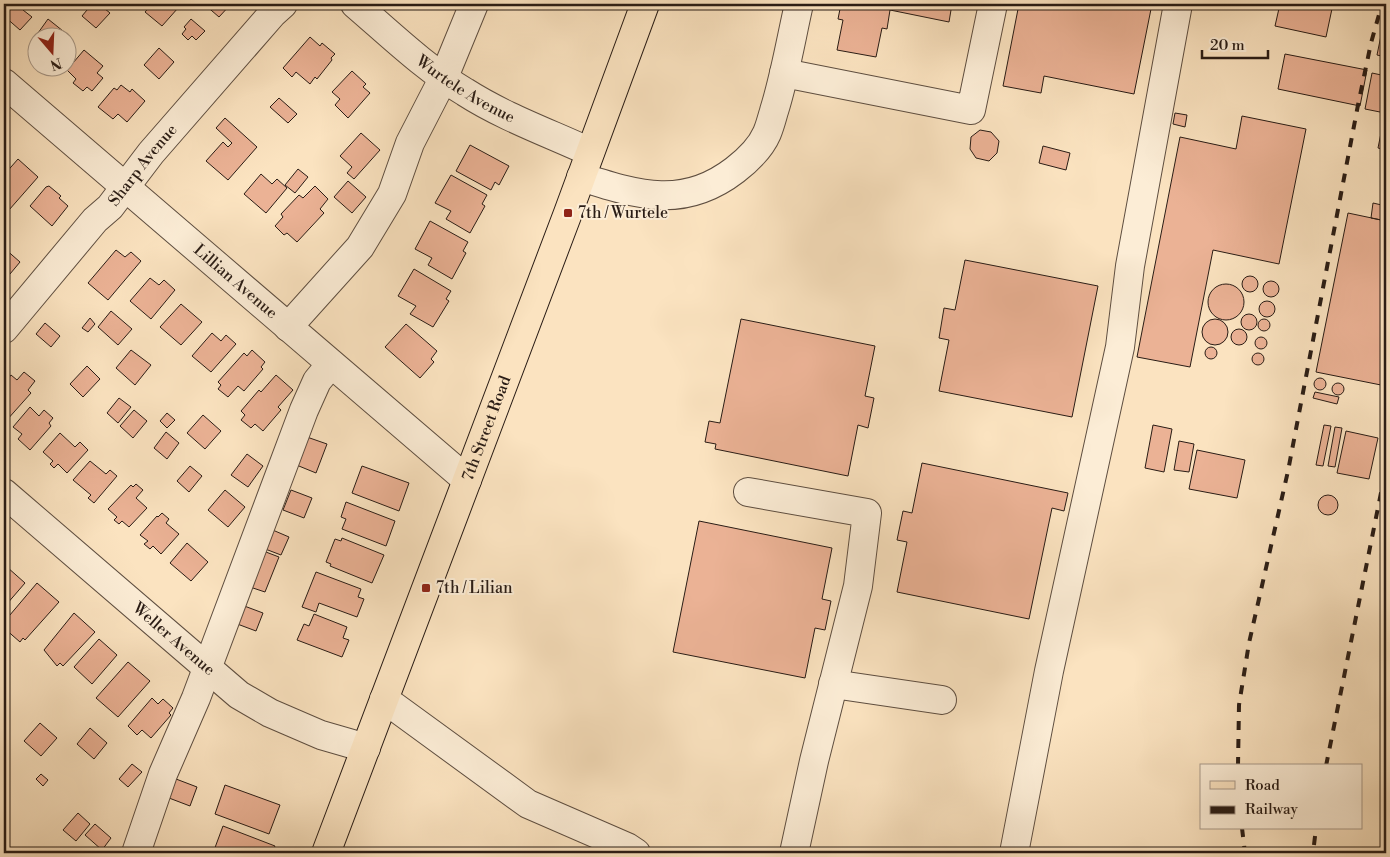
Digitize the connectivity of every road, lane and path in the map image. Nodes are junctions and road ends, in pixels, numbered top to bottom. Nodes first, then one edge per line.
1 (283, 4) edge
2 (355, 4) edge
3 (474, 4) edge
4 (645, 4) edge
5 (798, 4) edge
6 (993, 4) edge
7 (1178, 4) edge
8 (784, 73) junction
9 (444, 77) junction
10 (4, 83) edge
11 (586, 164) junction
12 (126, 188) junction
13 (288, 326) junction
14 (4, 329) edge
15 (331, 364) junction
16 (467, 480) junction
17 (4, 492) edge
18 (748, 492) dead end
19 (207, 669) junction
20 (833, 684) junction
21 (384, 700) junction
22 (942, 700) dead end
23 (366, 748) junction
24 (136, 853) edge
25 (326, 853) edge
26 (636, 853) edge
27 (794, 853) edge
28 (1014, 853) edge

1 - 12 street, Sharp Avenue
2 - 9 street, Wurtele Avenue
3 - 9 street
4 - 11 main road, 7th Street Road
5 - 8 street, Wurtele Avenue
6 - 8 street
7 - 28 street
8 - 11 street, Wurtele Avenue
9 - 11 street, Wurtele Avenue
9 - 13 street
10 - 12 street, Lillian Avenue
11 - 16 main road, 7th Street Road
12 - 13 street, Lillian Avenue
12 - 14 street, Sharp Avenue
13 - 15 street, Lillian Avenue
15 - 16 street, Lillian Avenue
15 - 19 street
16 - 21 main road, 7th Street Road
17 - 19 street, Weller Avenue
18 - 20 street
19 - 23 street, Weller Avenue
19 - 24 street
20 - 22 street
20 - 27 street
21 - 23 main road, 7th Street Road
21 - 26 street
23 - 25 main road, 7th Street Road

